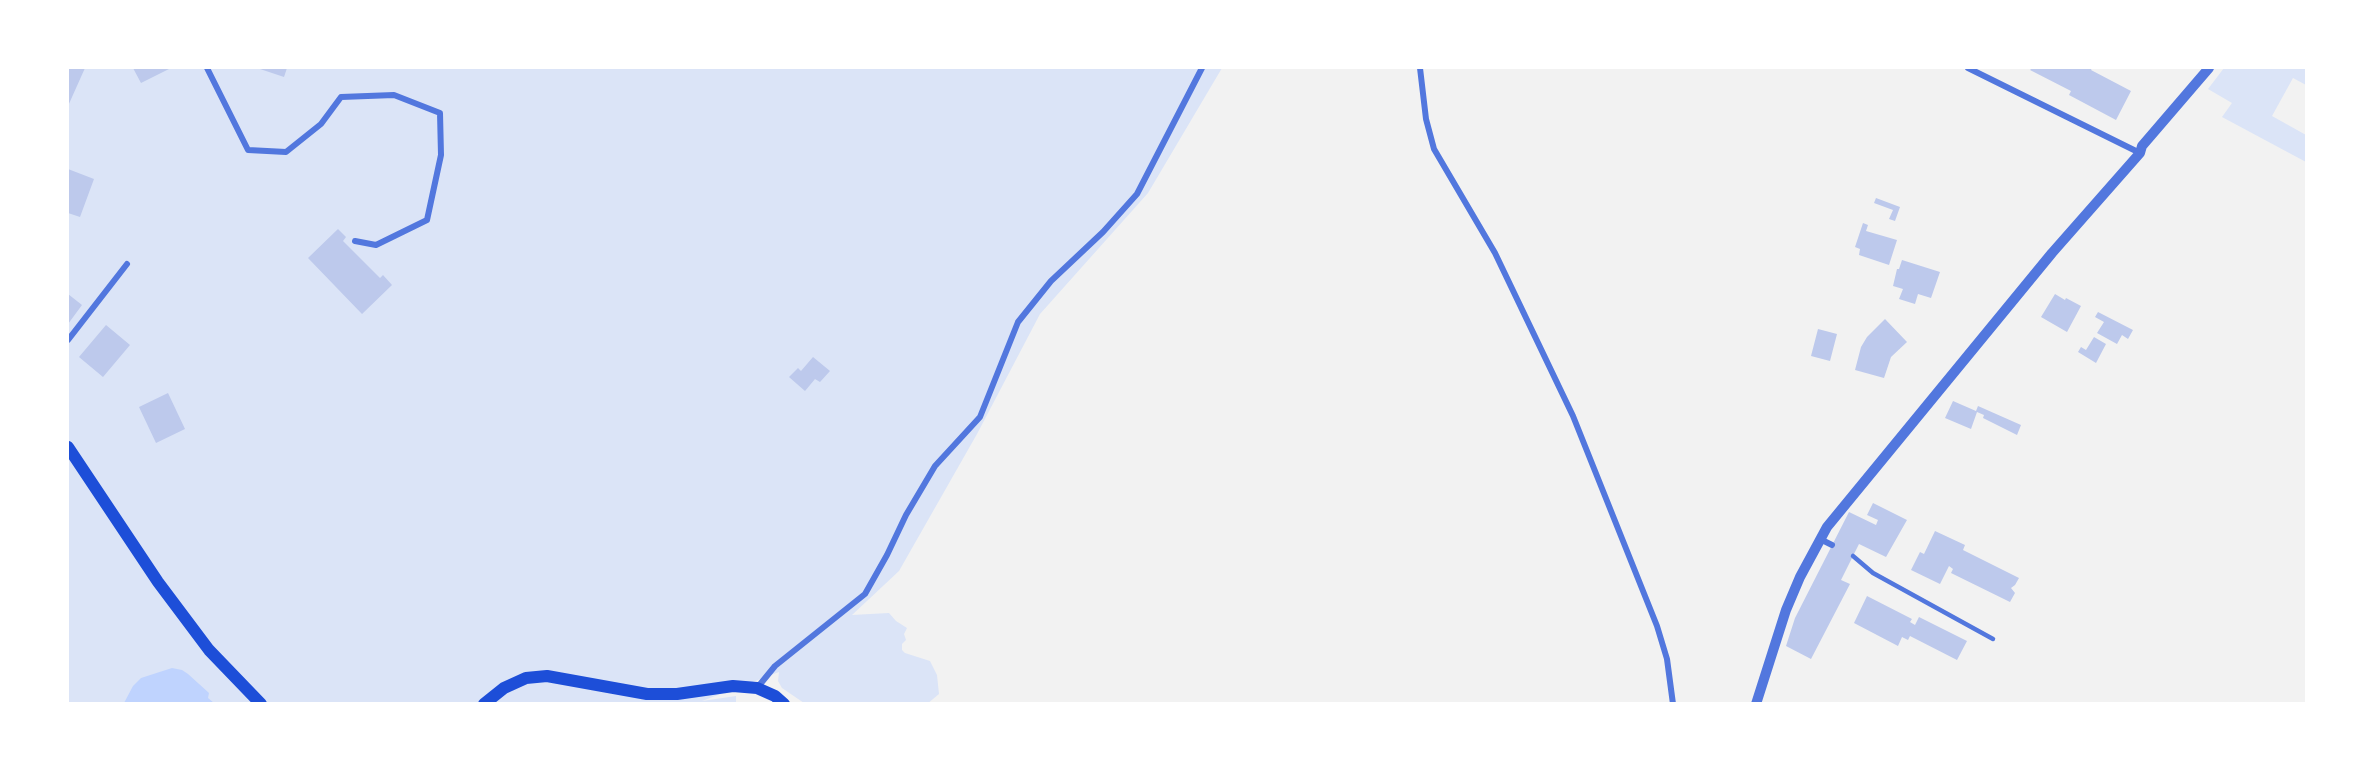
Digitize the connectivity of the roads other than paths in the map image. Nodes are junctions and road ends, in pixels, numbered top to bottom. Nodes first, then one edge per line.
1 (207, 68) edge
2 (1202, 68) edge
3 (1420, 68) edge
4 (1968, 68) edge
5 (2209, 68) edge
6 (2140, 153) junction
7 (355, 241) dead end
8 (127, 264) dead end
9 (68, 340) edge
10 (68, 447) edge
11 (1819, 539) junction
12 (1832, 545) dead end
13 (1853, 556) dead end
14 (1993, 639) dead end
15 (758, 688) junction
16 (261, 704) edge
17 (484, 704) edge
18 (784, 704) edge
19 (1673, 704) edge
20 (1756, 704) edge

1 - 7 street
2 - 15 street
3 - 19 street
4 - 6 street
5 - 6 street
6 - 11 street
8 - 9 street
10 - 16 main road
11 - 12 street
11 - 20 street
13 - 14 lane
15 - 17 main road
15 - 18 main road

